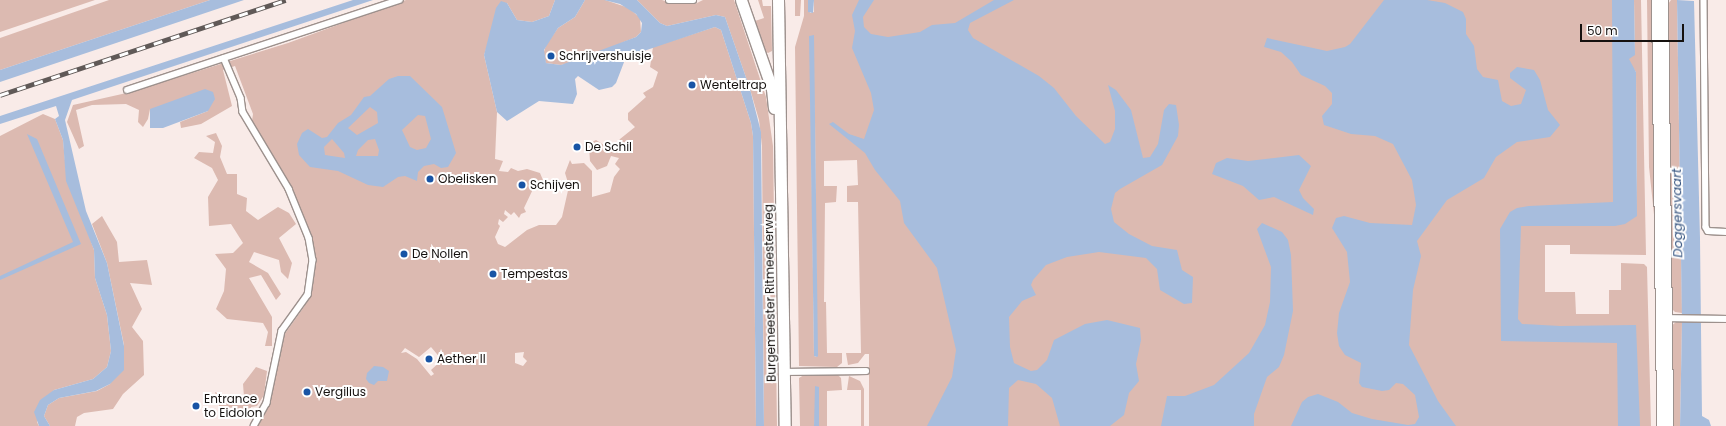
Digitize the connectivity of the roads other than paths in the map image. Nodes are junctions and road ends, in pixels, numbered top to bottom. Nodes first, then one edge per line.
1 (399, 0) edge
2 (669, 0) edge
3 (693, 0) edge
4 (741, 0) edge
5 (778, 0) edge
6 (1660, 0) edge
7 (1704, 0) edge
8 (224, 58) junction
9 (127, 90) dead end
10 (782, 161) junction
11 (1726, 232) edge
12 (1672, 318) junction
13 (1726, 319) edge
14 (866, 371) dead end
15 (784, 372) junction
16 (254, 426) edge
17 (785, 426) edge
18 (1665, 426) edge

1 - 8 lane
2 - 3 lane
4 - 10 street, Burgemeester Ritmeesterweg
5 - 10 street, Burgemeester Ritmeesterweg
6 - 12 street
7 - 11 lane
8 - 9 lane
8 - 16 lane
10 - 15 street, Burgemeester Ritmeesterweg
12 - 13 lane
12 - 18 street
14 - 15 lane
15 - 17 street, Burgemeester Ritmeesterweg

